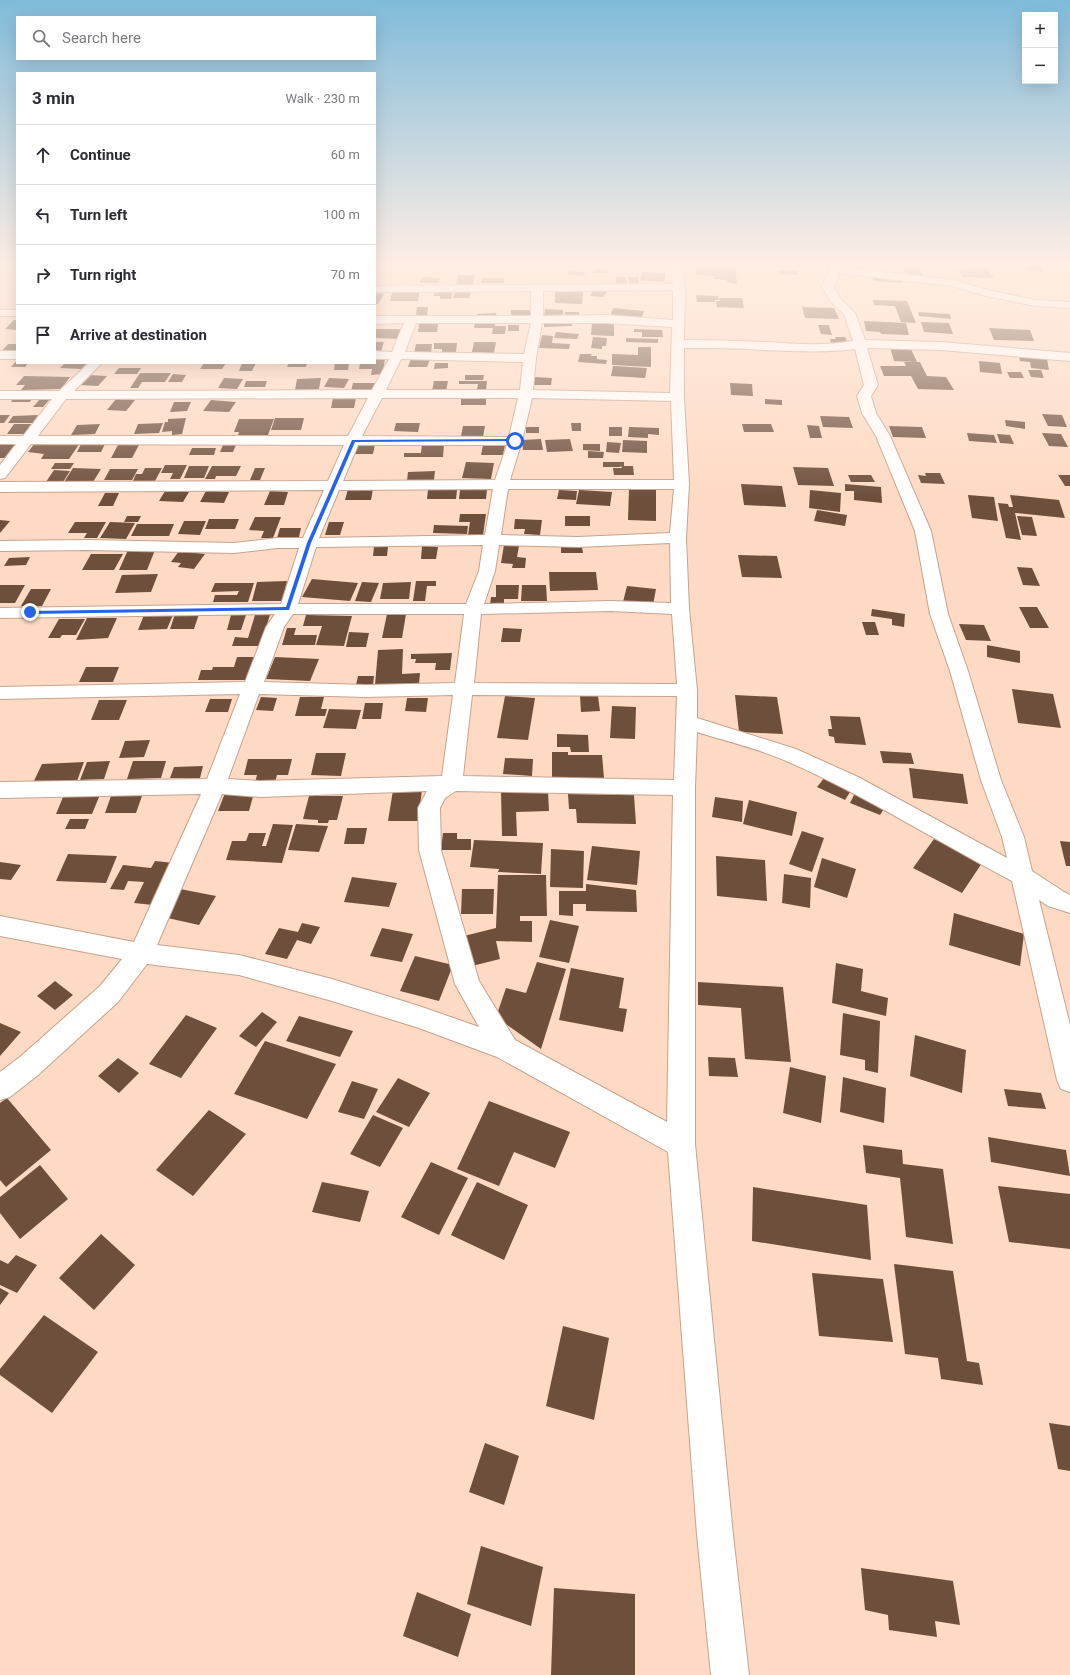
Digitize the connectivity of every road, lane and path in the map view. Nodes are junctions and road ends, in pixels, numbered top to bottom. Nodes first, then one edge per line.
1 (403, 341) edge
2 (533, 341) edge
3 (678, 341) edge
4 (711, 341) edge
5 (860, 341) edge
6 (861, 344) junction
7 (0, 355) edge
8 (16, 355) edge
9 (376, 355) edge
10 (397, 355) junction
11 (530, 358) junction
12 (1070, 358) edge
13 (95, 364) edge
14 (62, 394) junction
15 (378, 394) junction
16 (526, 394) junction
17 (0, 395) edge
18 (677, 397) junction
19 (0, 440) edge
20 (25, 440) junction
21 (353, 441) junction
22 (515, 441) junction
23 (0, 474) edge
24 (682, 484) junction
25 (335, 485) junction
26 (501, 485) junction
27 (0, 487) edge
28 (678, 538) junction
29 (492, 540) junction
30 (309, 543) junction
31 (0, 546) edge
32 (680, 608) junction
33 (288, 609) junction
34 (473, 610) junction
35 (0, 613) edge
36 (252, 688) junction
37 (462, 689) junction
38 (687, 690) junction
39 (0, 693) edge
40 (687, 722) junction
41 (452, 783) junction
42 (215, 786) junction
43 (684, 788) junction
44 (0, 790) edge
45 (1022, 876) junction
46 (1070, 904) edge
47 (0, 926) edge
48 (141, 953) junction
49 (506, 1048) junction
50 (1070, 1080) edge
51 (0, 1088) edge
52 (681, 1144) junction
53 (730, 1675) edge

1 - 10 street
2 - 11 street
3 - 18 street
4 - 6 street
5 - 6 street
6 - 12 street
6 - 45 street
7 - 8 street
9 - 10 street
10 - 11 street
10 - 15 street
11 - 16 street
13 - 14 street
14 - 15 street
14 - 17 street
14 - 20 street
15 - 16 street
15 - 21 street
16 - 18 street
16 - 22 street
18 - 24 street
19 - 20 street
20 - 21 street
20 - 23 street
21 - 22 street
21 - 25 street
22 - 26 street
24 - 26 street
24 - 28 street
25 - 26 street
25 - 27 street
25 - 30 street
26 - 29 street
28 - 29 street
28 - 32 street
29 - 30 street
29 - 34 street
30 - 31 street
30 - 33 street
32 - 34 street
32 - 38 street
33 - 34 street
33 - 35 street
33 - 36 street
34 - 37 street
36 - 37 street
36 - 39 street
36 - 42 street
37 - 38 street
37 - 41 street
38 - 40 street
40 - 43 street
40 - 45 street
41 - 42 street
41 - 43 street
41 - 49 street
42 - 44 street
42 - 48 street
43 - 52 street
45 - 46 street
45 - 50 street
47 - 48 street
48 - 49 street
48 - 51 street
49 - 52 street
52 - 53 street

